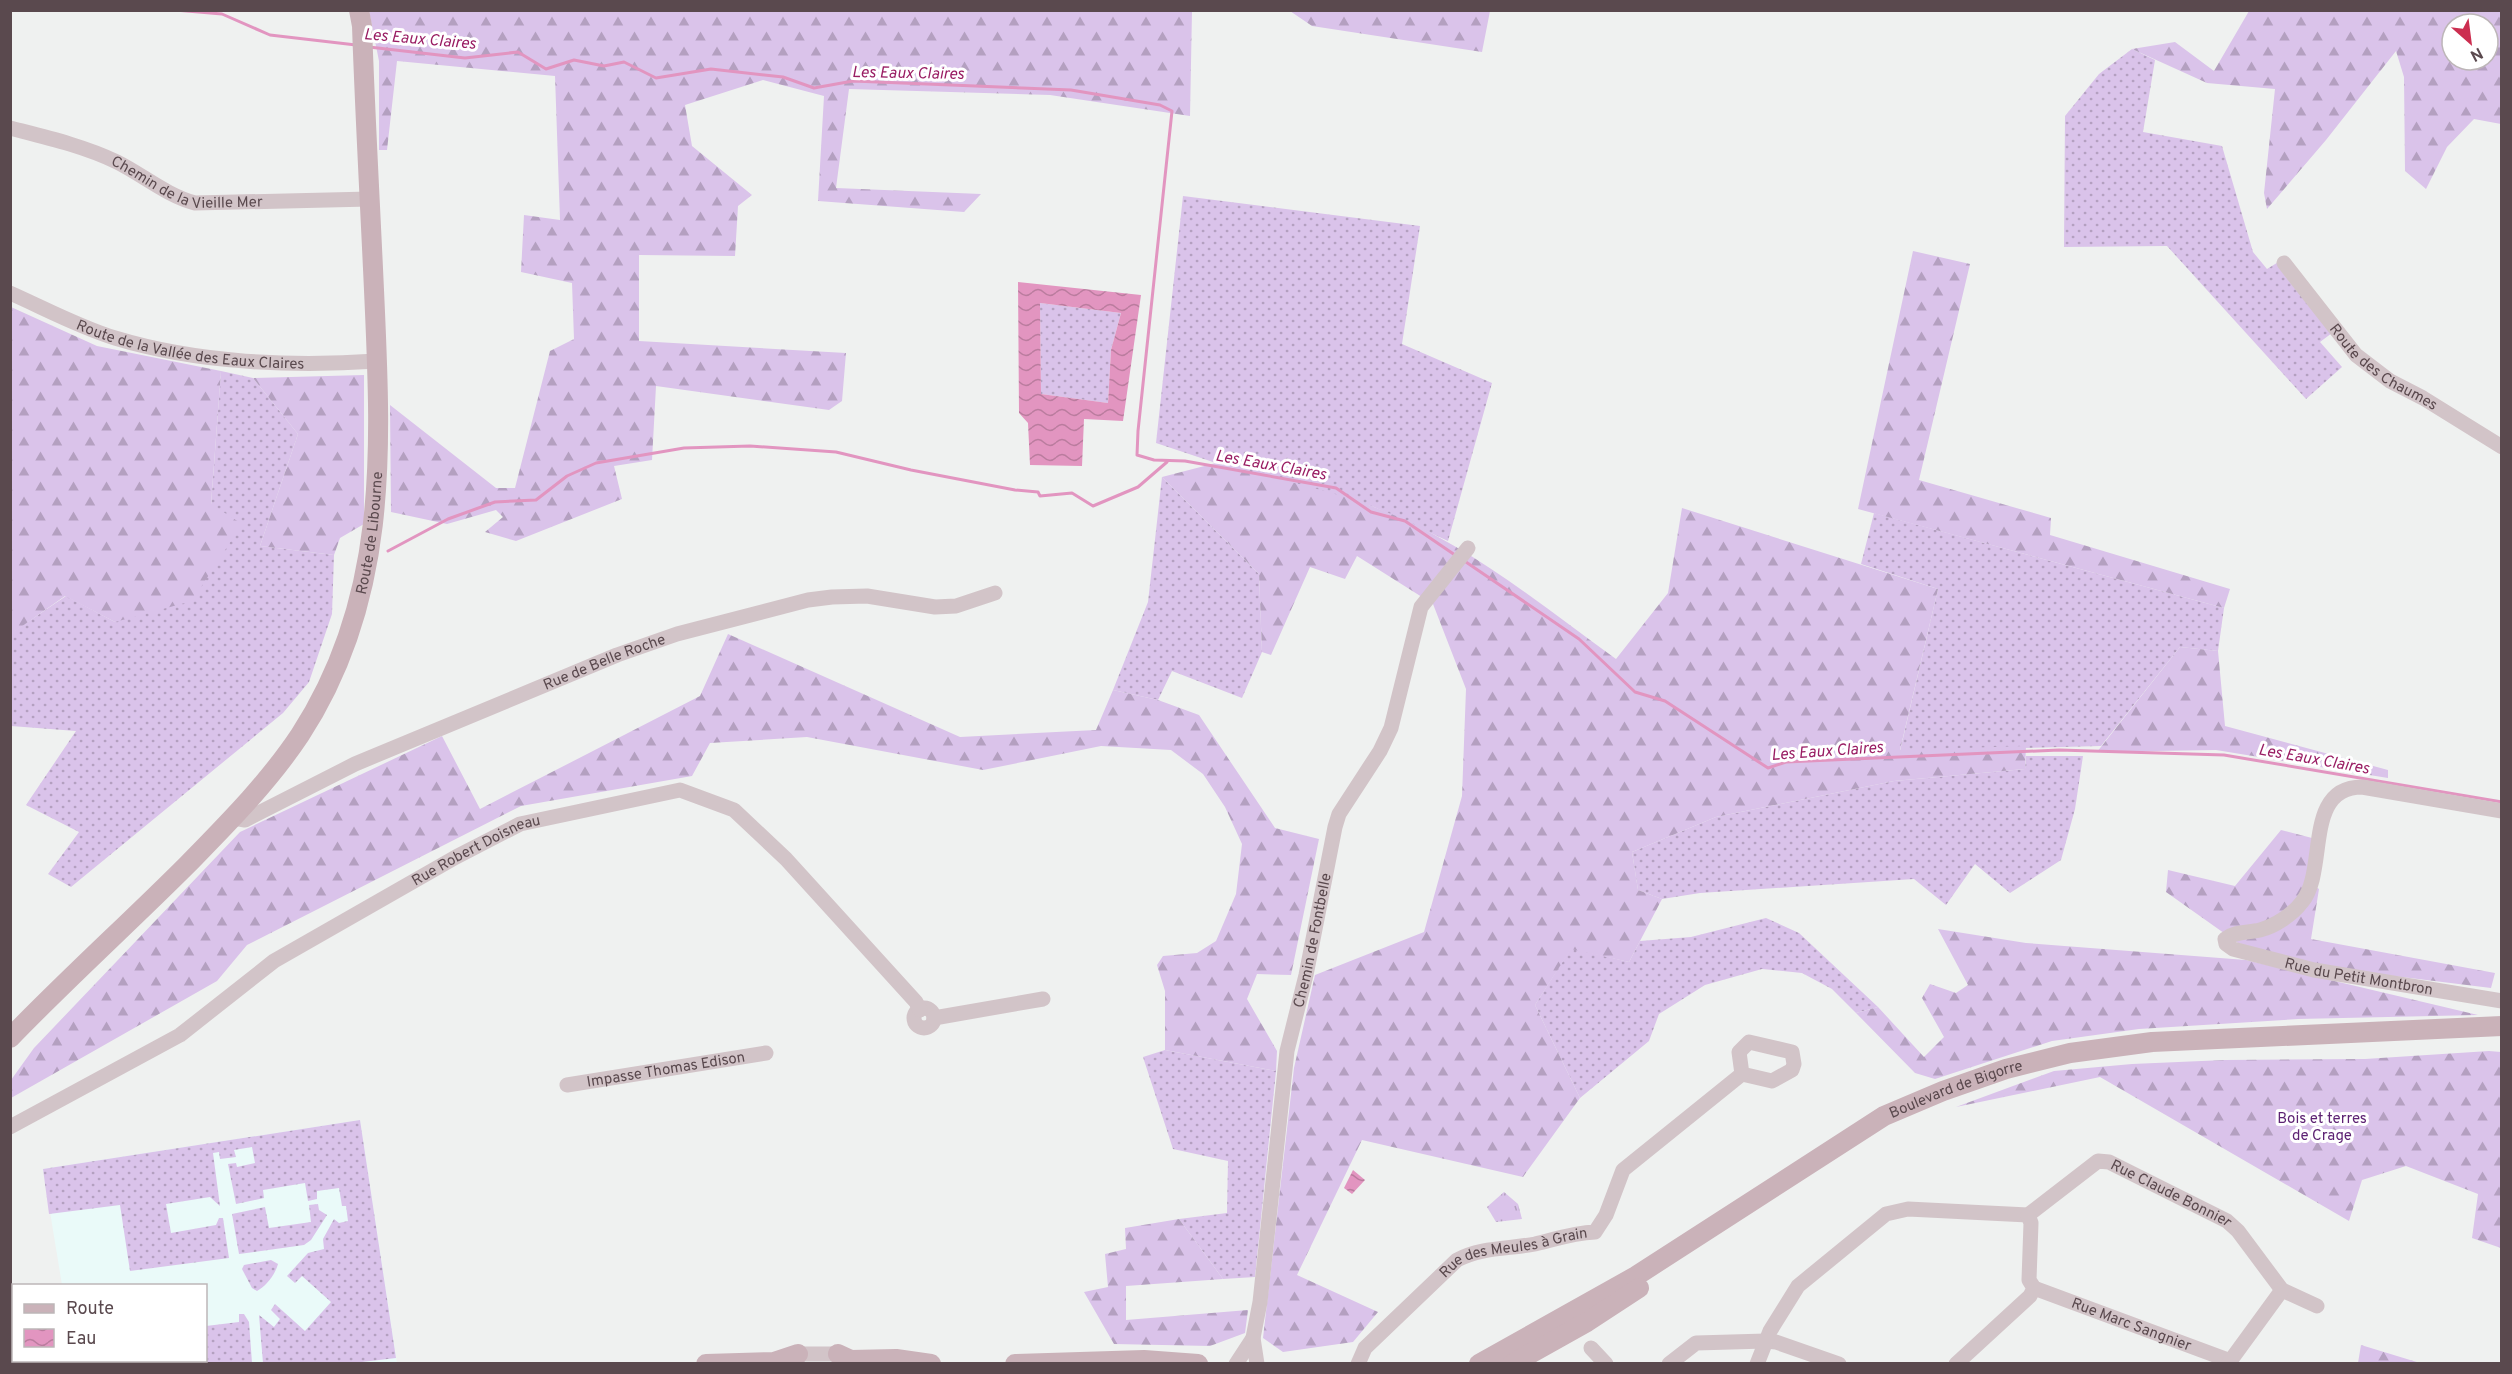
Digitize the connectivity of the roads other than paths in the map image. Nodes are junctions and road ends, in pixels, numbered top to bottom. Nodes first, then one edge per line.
1 (359, 10) edge
2 (10, 128) edge
3 (369, 199) junction
4 (2284, 263) dead end
5 (10, 293) edge
6 (377, 361) junction
7 (2502, 447) edge
8 (1462, 554) dead end
9 (994, 593) dead end
10 (2502, 811) edge
11 (234, 818) junction
12 (91, 961) junction
13 (1043, 999) dead end
14 (2502, 1001) edge
15 (2502, 1026) edge
16 (10, 1038) edge
17 (2502, 1038) edge
18 (10, 1052) edge
19 (766, 1053) dead end
20 (1742, 1074) dead end
21 (567, 1085) dead end
22 (10, 1126) edge
23 (2028, 1215) junction
24 (2034, 1288) junction
25 (2282, 1290) junction
26 (2317, 1306) dead end
27 (1253, 1338) junction
28 (1766, 1341) junction
29 (1592, 1348) dead end
30 (798, 1354) joint
31 (838, 1354) joint
32 (2228, 1362) edge
33 (706, 1364) edge
34 (931, 1364) edge
35 (1016, 1364) edge
36 (1198, 1364) edge
37 (1236, 1364) edge
38 (1257, 1364) edge
39 (1358, 1364) edge
40 (1479, 1364) edge
41 (1512, 1364) edge
42 (1605, 1364) edge
43 (1669, 1364) edge
44 (1757, 1364) edge
45 (1839, 1364) edge
46 (1956, 1364) edge

1 - 3 main road, Route de Libourne
2 - 3 street, Chemin de la Vieille Mer
3 - 6 main road, Route de Libourne
4 - 7 street, Route des Chaumes
5 - 6 street, Route de la Vallée des Eaux Claires
6 - 11 main road, Route de Libourne
8 - 27 street, Chemin de Fontbelle
9 - 11 street, Rue de Belle Roche
10 - 14 street, Rue du Petit Montbron
11 - 12 main road, Route de Libourne
12 - 16 main road
12 - 18 main road
13 - 22 street, Rue Robert Doisneau
15 - 40 main road, Boulevard de Bigorre
17 - 41 main road, Boulevard de Bigorre
19 - 21 street, Impasse Thomas Edison
20 - 39 street, Rue des Meules à Grain
23 - 24 street
23 - 25 street, Rue Claude Bonnier
23 - 28 street
24 - 32 street, Rue Marc Sangnier
24 - 46 street
25 - 26 street, Rue Claude Bonnier
25 - 32 street
27 - 37 street
27 - 38 street, Chemin de Fontbelle
28 - 43 street
28 - 44 street
28 - 45 street
29 - 42 street
30 - 31 street
30 - 33 main road
31 - 34 main road
35 - 36 main road

